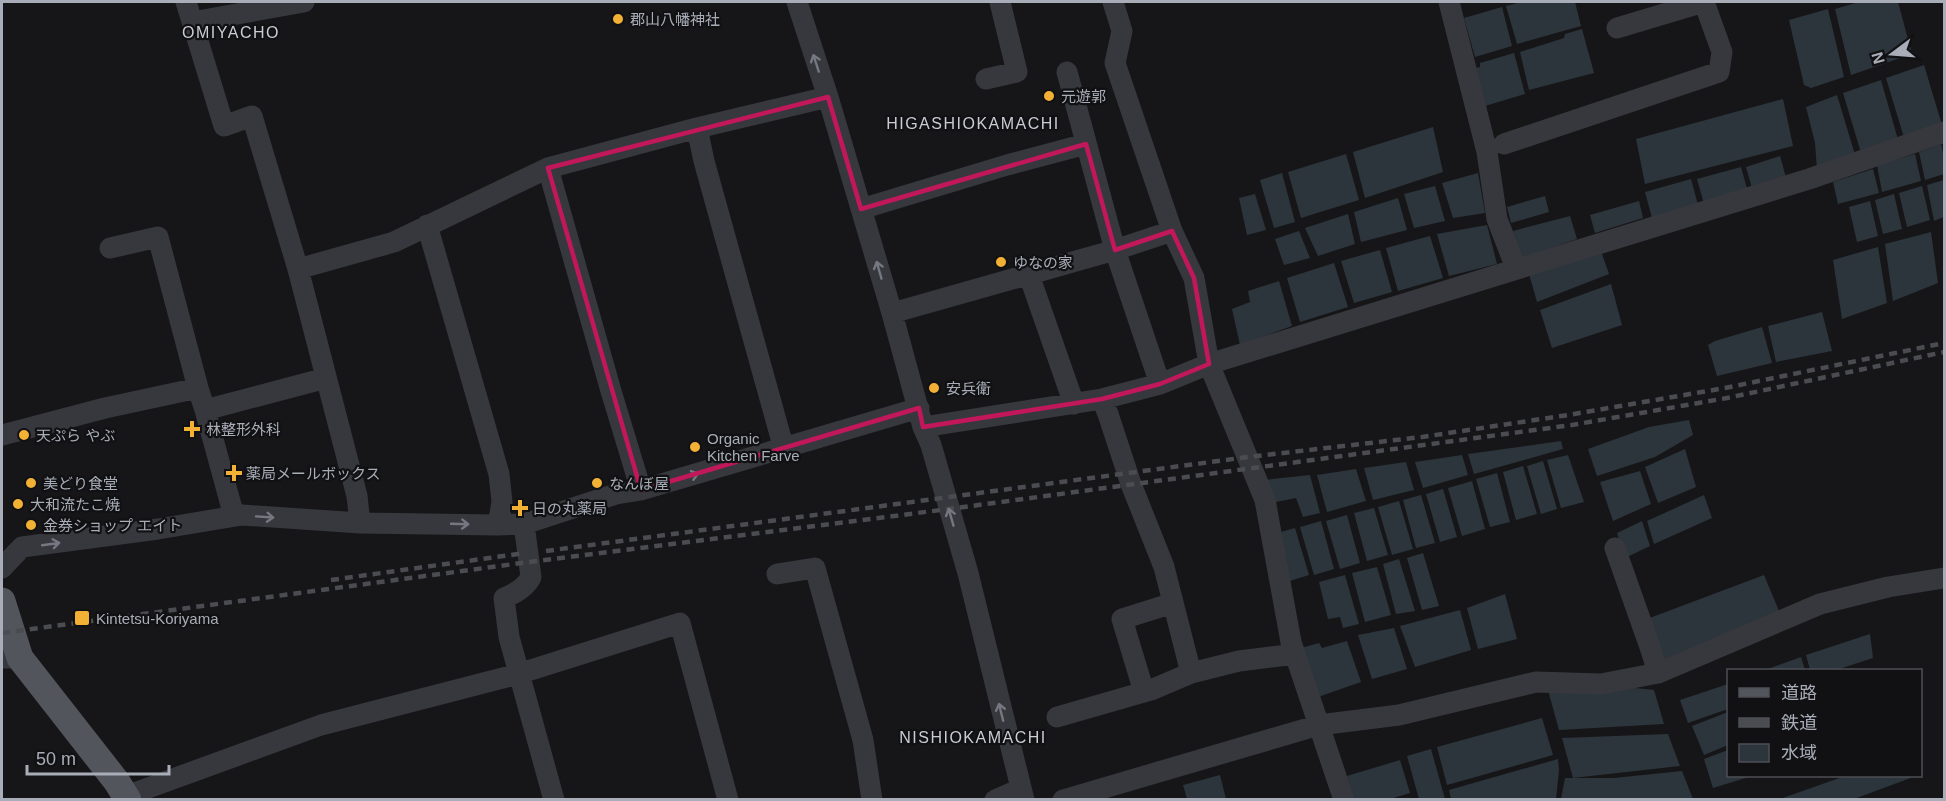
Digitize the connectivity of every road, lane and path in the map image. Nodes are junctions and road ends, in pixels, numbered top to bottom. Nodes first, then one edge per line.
1 (186, 2) edge
2 (304, 2) edge
3 (797, 2) edge
4 (1000, 2) edge
5 (1113, 2) edge
6 (1449, 2) edge
7 (1704, 2) edge
8 (192, 22) junction
9 (1617, 28) dead end
10 (1067, 72) dead end
11 (986, 79) dead end
12 (828, 98) junction
13 (698, 128) junction
14 (1944, 132) edge
15 (1086, 144) junction
16 (1504, 144) dead end
17 (548, 168) junction
18 (861, 209) junction
19 (427, 225) junction
20 (1172, 231) junction
21 (110, 248) dead end
22 (1116, 250) junction
23 (298, 268) junction
24 (1516, 268) junction
25 (1029, 275) junction
26 (892, 313) junction
27 (1209, 364) junction
28 (326, 378) junction
29 (1160, 384) junction
30 (198, 388) junction
31 (1102, 399) junction
32 (1074, 404) junction
33 (205, 410) junction
34 (921, 418) junction
35 (2, 435) edge
36 (784, 449) junction
37 (641, 490) junction
38 (234, 516) junction
39 (360, 523) junction
40 (524, 524) junction
41 (498, 525) junction
42 (1615, 548) dead end
43 (2, 568) edge
44 (777, 574) dead end
45 (1944, 578) edge
46 (2, 601) edge
47 (1173, 603) junction
48 (1295, 654) junction
49 (11, 658) edge
50 (1191, 673) junction
51 (1658, 673) junction
52 (518, 674) junction
53 (1144, 692) junction
54 (1057, 717) dead end
55 (1319, 725) junction
56 (1022, 794) edge
57 (127, 798) edge
58 (554, 800) edge
59 (728, 800) edge
60 (872, 800) edge
61 (995, 800) edge
62 (1063, 800) edge
63 (1344, 800) edge

1 - 8 street
2 - 8 street
12 -> 3 street
4 - 11 street
5 - 20 street
6 - 24 street
7 - 9 street
7 - 16 street
8 - 23 street
10 - 15 street
12 - 13 street
12 - 18 street
13 - 17 street
13 - 36 street
14 - 24 street
15 - 18 street
15 - 22 street
17 - 19 street
17 - 37 street
26 -> 18 street
19 - 23 street
19 - 41 street
20 - 22 street
20 - 27 street
21 - 30 street
22 - 25 street
22 - 29 street
23 - 28 street
24 - 27 street
25 - 26 street
25 - 32 street
26 - 34 street
27 - 29 street
27 - 48 street
28 - 33 street
28 - 39 street
29 - 31 street
30 - 33 street
30 - 35 street
31 - 32 street
31 - 47 street
32 - 34 street
33 - 38 street
34 - 36 street
56 -> 34 street
37 -> 36 street
37 - 40 street
38 -> 39 street
43 -> 38 street
39 -> 41 street
40 - 41 street
40 - 52 street
42 - 51 street
44 - 60 street
45 - 51 street
46 - 49 main road
47 - 50 street
47 - 53 street
48 - 50 street
48 - 55 street
49 - 57 main road
50 - 53 street
51 - 55 street
52 - 57 street
52 - 58 street
52 - 59 street
53 - 54 street
55 - 62 street
55 - 63 street
56 - 61 street

